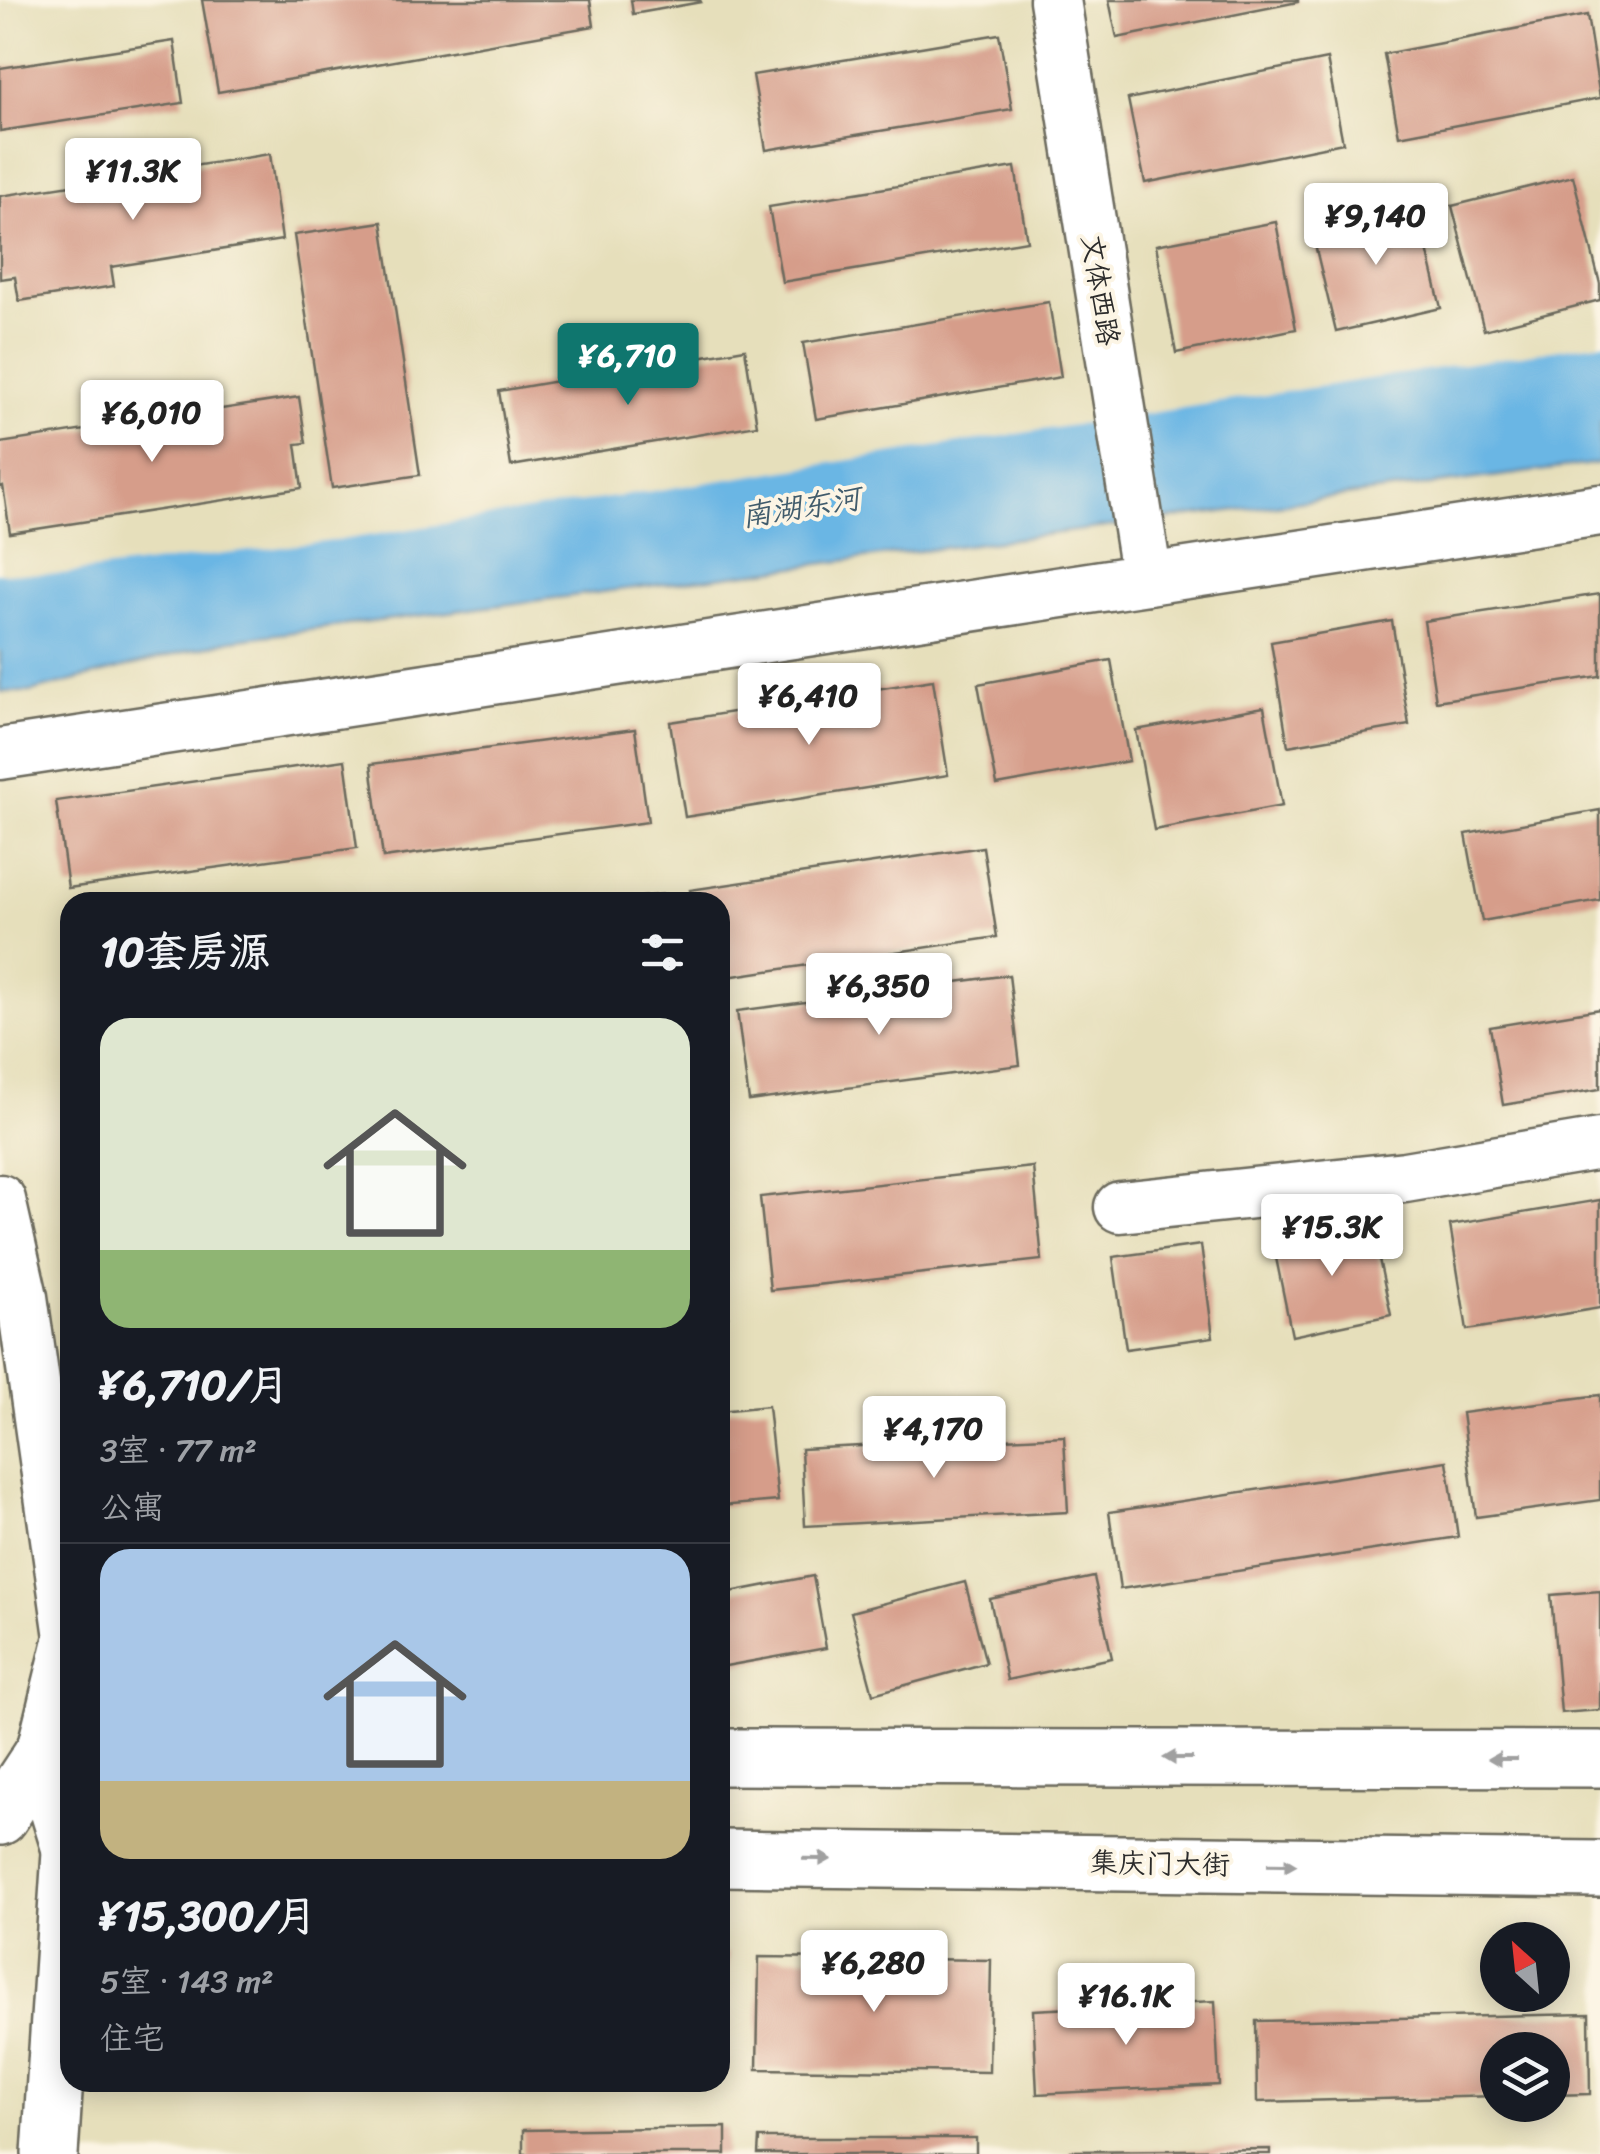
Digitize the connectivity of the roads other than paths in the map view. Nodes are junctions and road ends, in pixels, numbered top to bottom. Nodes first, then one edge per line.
1 (1055, 0) edge
2 (1600, 510) edge
3 (1148, 580) junction
4 (0, 754) edge
5 (1600, 1144) edge
6 (0, 1200) edge
7 (1120, 1208) dead end
8 (60, 1567) edge
9 (60, 1673) edge
10 (37, 1755) edge
11 (730, 1757) edge
12 (1600, 1760) edge
13 (0, 1817) edge
14 (60, 1822) edge
15 (0, 1850) edge
16 (60, 1851) edge
17 (730, 1858) edge
18 (1600, 1869) edge
19 (60, 2002) edge
20 (50, 2154) edge

1 - 3 street, 文体西路
2 - 3 street
3 - 4 street
5 - 7 street
6 - 8 street
9 - 10 street
10 - 13 main road
10 - 14 main road
12 -> 11 main road
15 - 16 main road
17 -> 18 main road, 集庆门大街
19 - 20 main road

